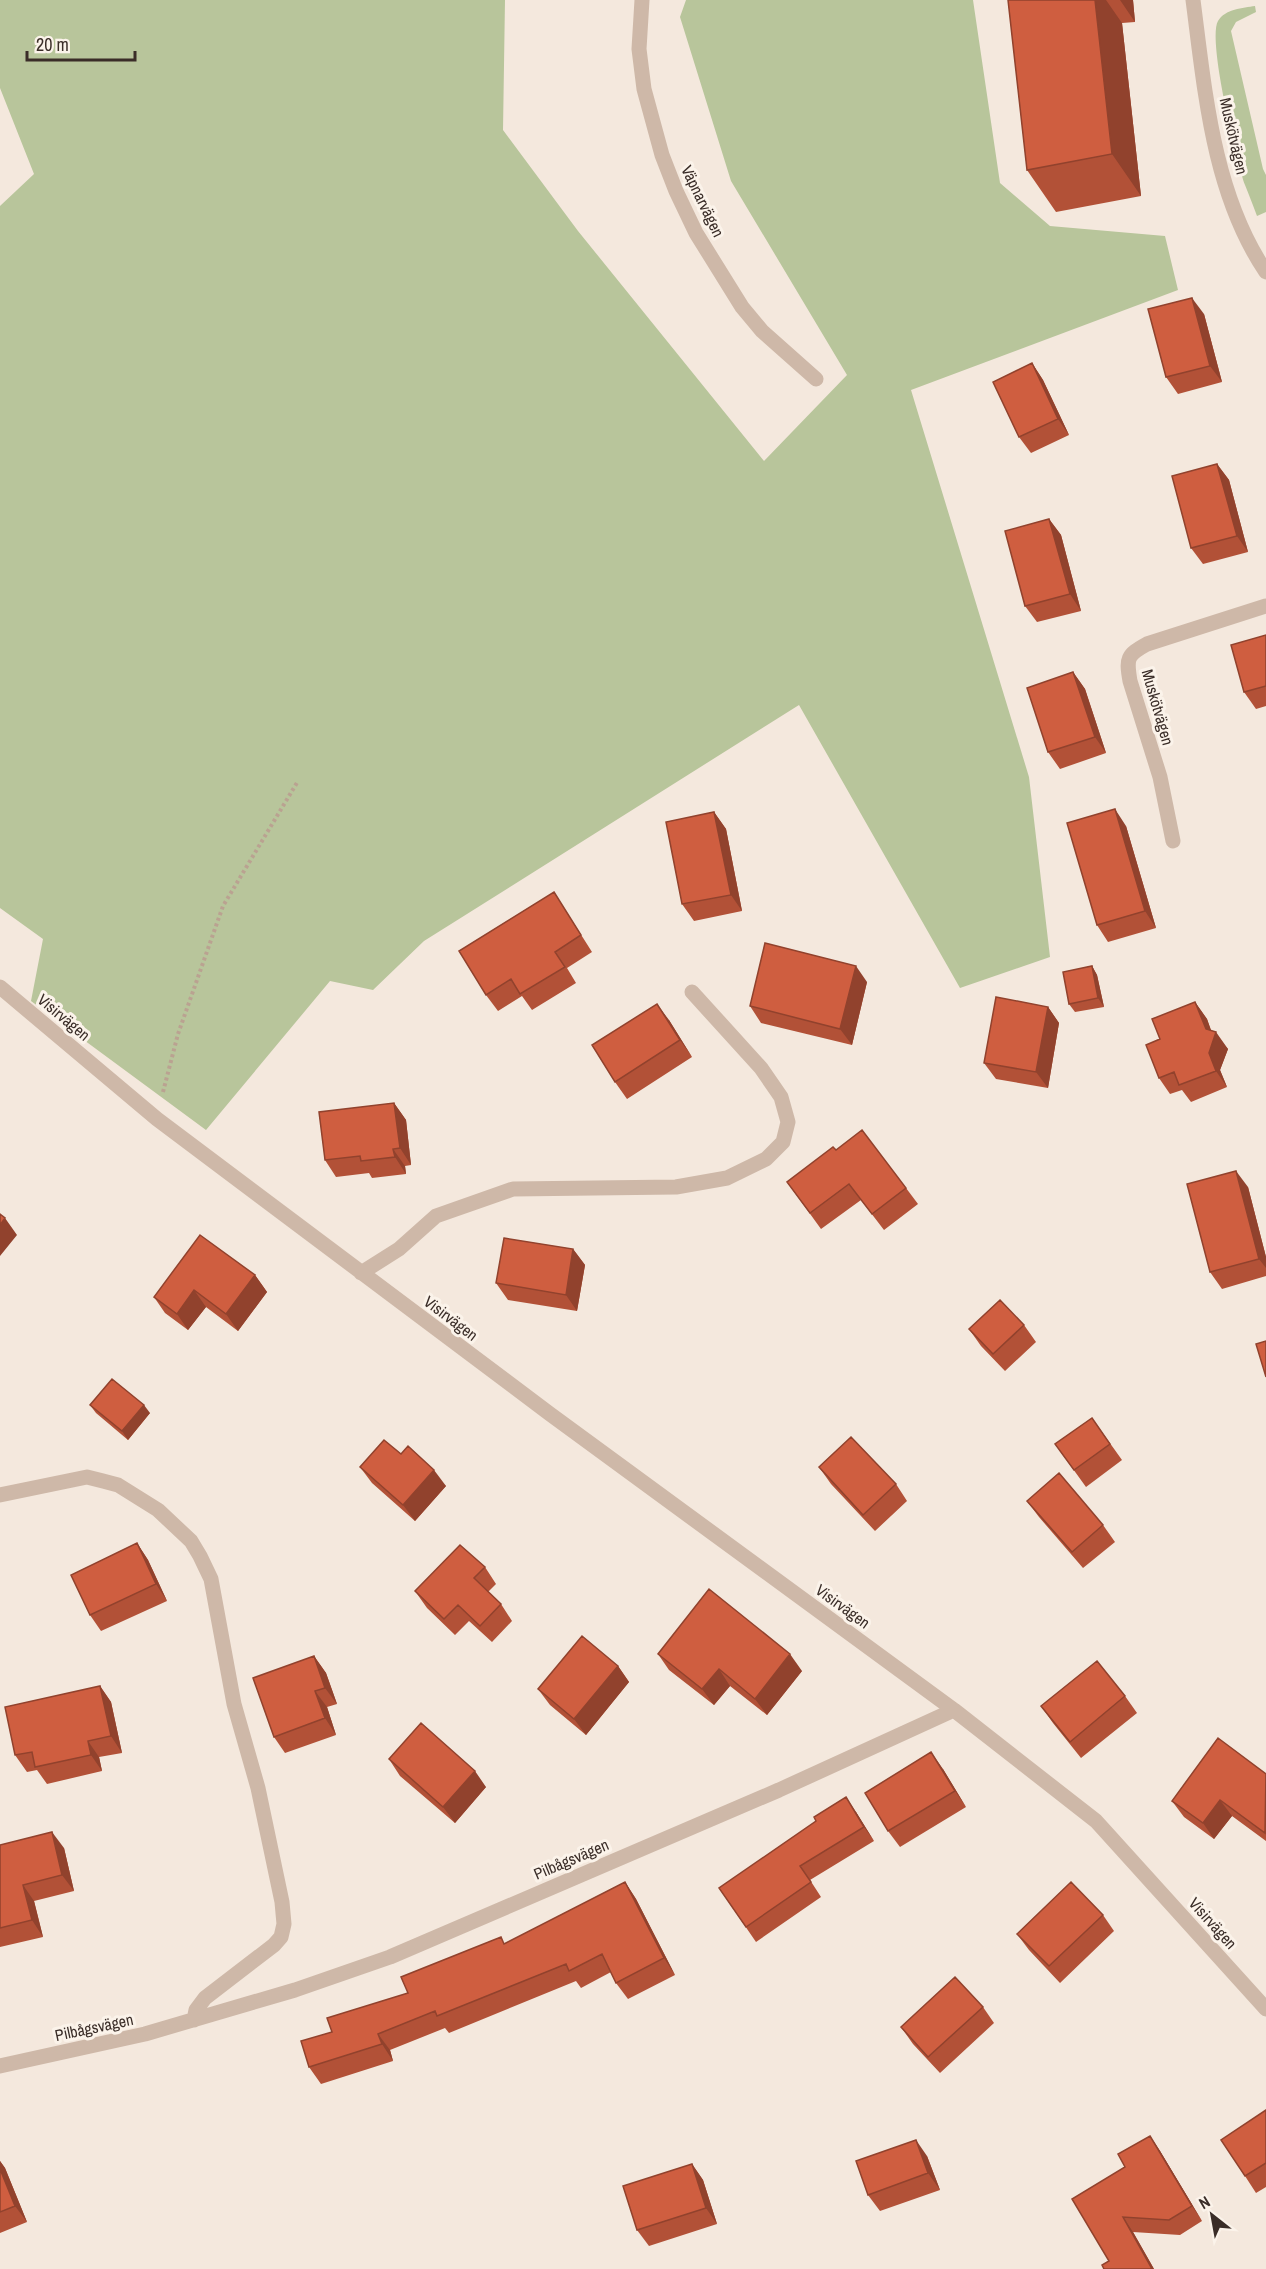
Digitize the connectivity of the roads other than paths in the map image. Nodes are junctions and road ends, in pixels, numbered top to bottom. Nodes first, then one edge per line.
1 (642, 0) edge
2 (1193, 0) edge
3 (1266, 272) edge
4 (816, 379) dead end
5 (1266, 606) edge
6 (1173, 841) dead end
7 (0, 987) edge
8 (692, 992) dead end
9 (362, 1273) junction
10 (0, 1495) edge
11 (954, 1710) junction
12 (1266, 2009) edge
13 (194, 2020) junction
14 (0, 2066) edge

1 - 4 street, Väpnarvägen
2 - 3 street, Muskötvägen
5 - 6 street, Muskötvägen
7 - 9 street, Visirvägen
8 - 9 street
9 - 11 street, Visirvägen
10 - 13 street
11 - 12 street, Visirvägen
11 - 13 street, Pilbågsvägen
13 - 14 street, Pilbågsvägen

